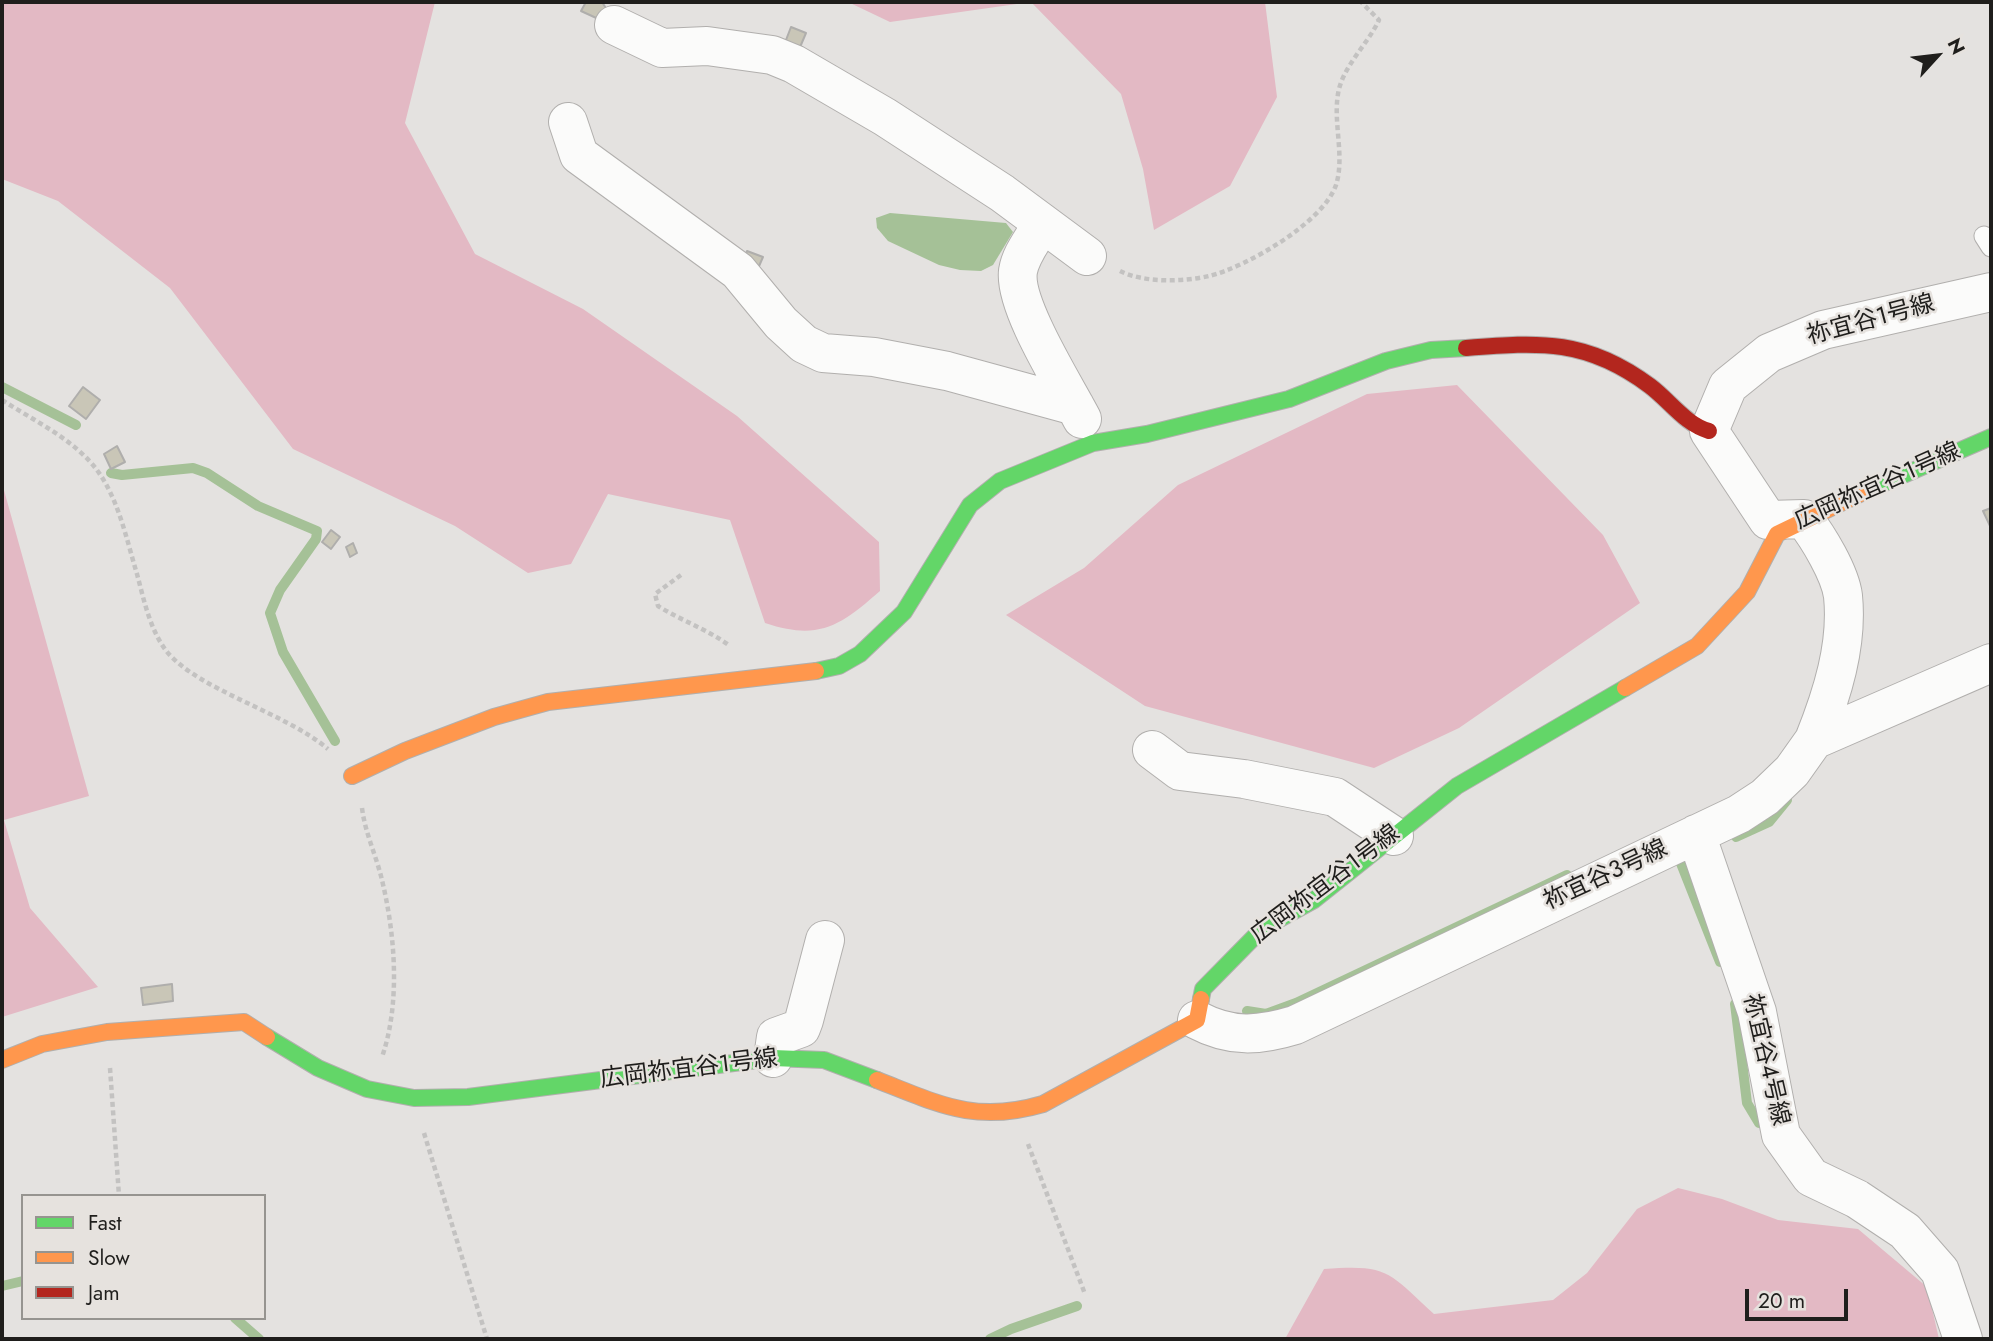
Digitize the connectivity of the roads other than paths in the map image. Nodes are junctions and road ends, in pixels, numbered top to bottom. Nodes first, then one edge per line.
1 (614, 25) dead end
2 (568, 122) dead end
3 (1042, 223) junction
4 (1087, 256) road end
5 (1991, 292) edge
6 (1075, 406) junction
7 (1709, 431) junction
8 (1991, 437) edge
9 (1094, 443) junction
10 (1804, 519) junction
11 (1991, 663) edge
12 (1814, 740) junction
13 (1152, 750) dead end
14 (352, 776) road end
15 (1696, 834) junction
16 (1394, 836) junction
17 (825, 940) dead end
18 (1197, 1020) junction
19 (773, 1058) junction
20 (2, 1060) edge
21 (1991, 1335) edge
22 (1965, 1339) edge

1 - 3 street
2 - 6 street
3 - 4 street
3 - 6 street
5 - 7 street, 祢宜谷1号線
6 - 9 street
7 - 9 street
7 - 10 street
8 - 10 street, 広岡祢宜谷1号線
9 - 14 street
10 - 12 street
10 - 16 street, 広岡祢宜谷1号線
11 - 12 street
12 - 15 street, 祢宜谷3号線
13 - 16 street
15 - 18 street, 祢宜谷3号線
15 - 22 street, 祢宜谷4号線
16 - 18 street, 広岡祢宜谷1号線
17 - 19 street
18 - 19 street, 広岡祢宜谷1号線
19 - 20 street, 広岡祢宜谷1号線
21 - 22 street, 祢宜谷4号線

